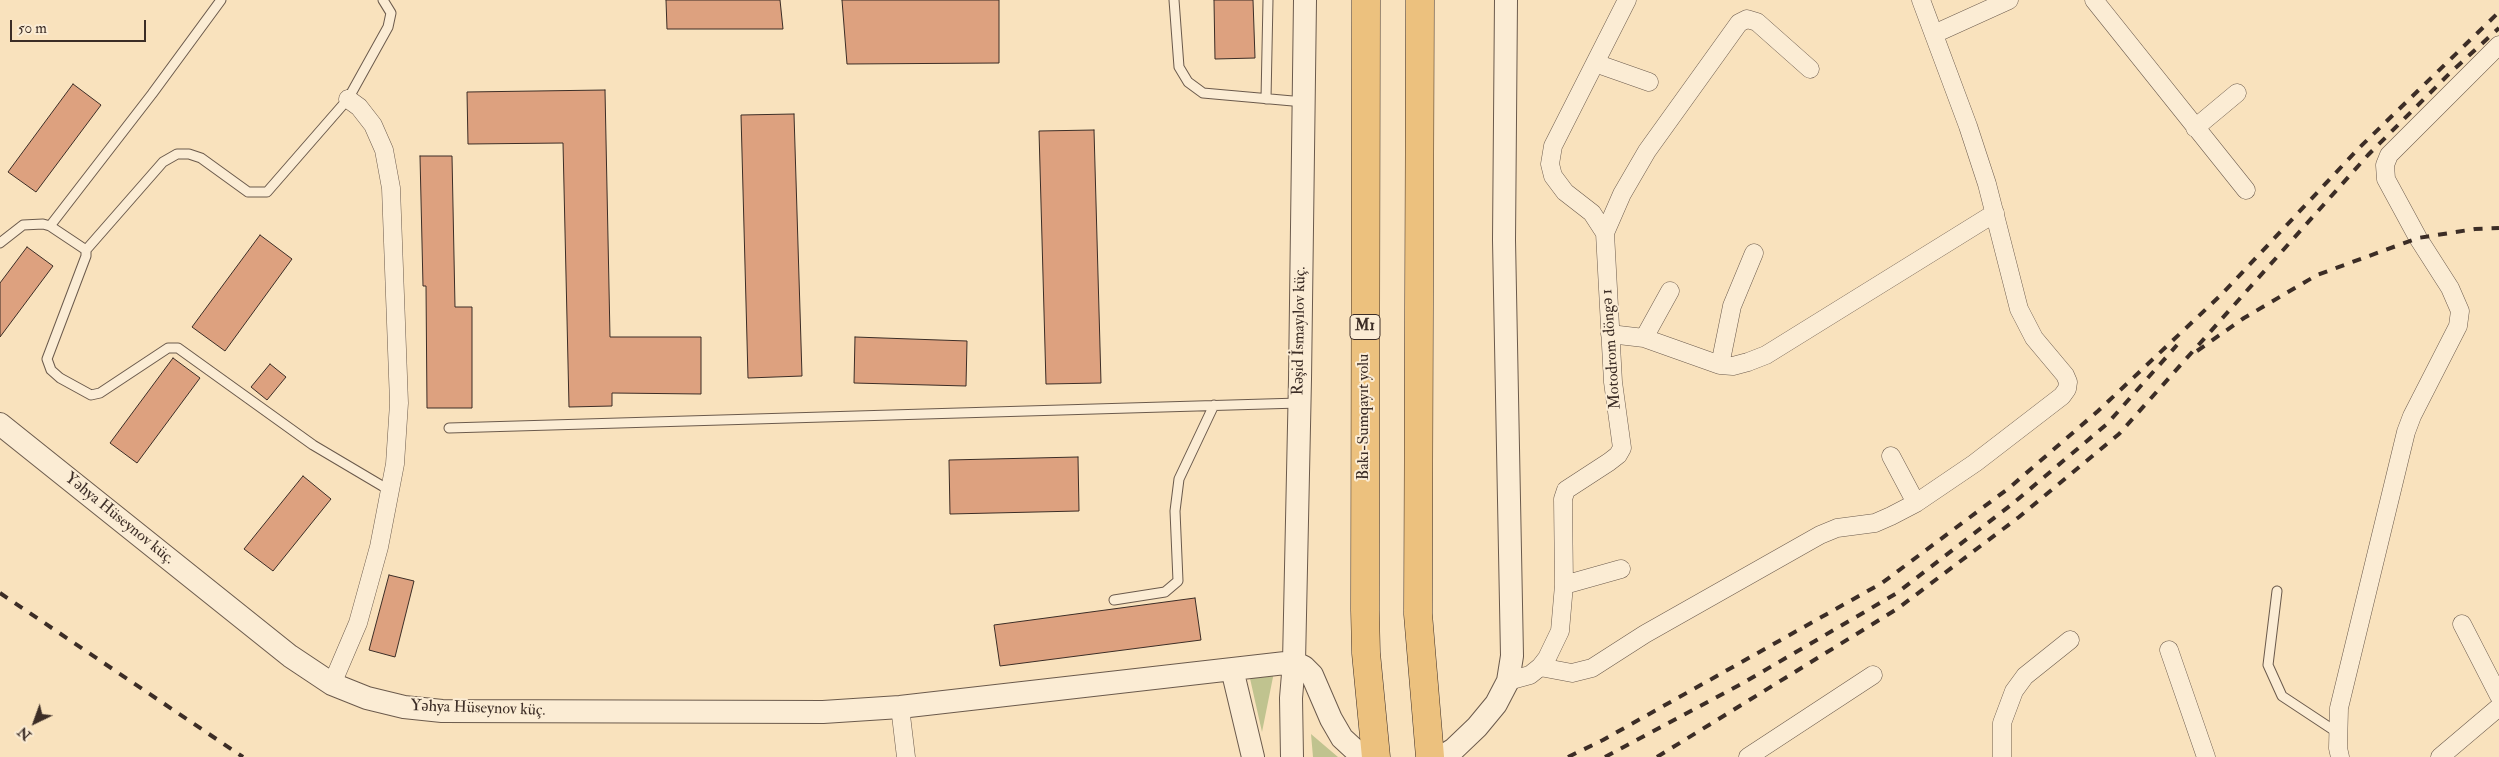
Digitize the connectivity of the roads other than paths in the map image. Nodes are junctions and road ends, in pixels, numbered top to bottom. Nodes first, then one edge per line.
1 (221, 0) edge
2 (384, 0) edge
3 (1174, 0) edge
4 (1268, 0) edge
5 (1305, 0) edge
6 (1366, 0) edge
7 (1420, 0) edge
8 (1506, 0) edge
9 (1627, 0) edge
10 (1921, 0) edge
11 (2010, 0) edge
12 (2094, 0) edge
13 (1934, 34) junction
14 (2499, 45) edge
15 (1595, 63) junction
16 (1810, 70) dead end
17 (1649, 82) dead end
18 (2236, 93) dead end
19 (348, 99) junction
20 (1266, 99) junction
21 (1304, 102) junction
22 (2195, 128) junction
23 (2246, 190) dead end
24 (1994, 212) junction
25 (50, 226) junction
26 (1606, 233) junction
27 (0, 244) edge
28 (86, 250) junction
29 (1754, 253) dead end
30 (1670, 291) dead end
31 (1610, 334) junction
32 (1644, 338) junction
33 (1720, 365) junction
34 (1299, 403) junction
35 (1214, 405) junction
36 (0, 424) edge
37 (449, 428) dead end
38 (1891, 456) dead end
39 (389, 490) junction
40 (1916, 503) junction
41 (1621, 569) dead end
42 (1564, 585) junction
43 (2277, 592) dead end
44 (1114, 600) dead end
45 (2462, 624) dead end
46 (2070, 640) dead end
47 (2169, 650) dead end
48 (1294, 662) junction
49 (1540, 667) junction
50 (1232, 669) junction
51 (1872, 675) dead end
52 (1508, 681) junction
53 (332, 684) junction
54 (2499, 696) edge
55 (1291, 698) junction
56 (900, 707) junction
57 (2499, 707) edge
58 (2338, 733) junction
59 (906, 757) edge
60 (1253, 757) edge
61 (1275, 757) edge
62 (1292, 757) edge
63 (1370, 757) edge
64 (1376, 757) edge
65 (1430, 757) edge
66 (1441, 757) edge
67 (1748, 757) edge
68 (2002, 757) edge
69 (2206, 757) edge
70 (2340, 757) edge
71 (2440, 757) edge

1 - 25 lane
2 - 19 lane
3 - 20 lane
4 - 20 lane
5 - 21 street, Rəşid İsmayılov küç.
6 - 64 highway, Bakı-Sumqayıt yolu / M1
7 - 65 highway
8 - 52 street
9 - 15 street
10 - 13 street
11 - 13 street
12 - 22 street
13 - 24 street
14 - 58 street
15 - 17 street
15 - 26 street
16 - 26 street
18 - 22 street
19 - 28 lane
19 - 39 street
20 - 21 lane
21 - 34 street, Rəşid İsmayılov küç.
22 - 23 street
24 - 33 street
24 - 40 street
25 - 27 lane
25 - 28 lane
26 - 31 street, Motodrom döngə 1
28 - 39 lane
29 - 33 street
30 - 32 street
31 - 32 street
31 - 42 street, Motodrom döngə 1
32 - 33 street
34 - 35 lane
34 - 48 street, Rəşid İsmayılov küç.
35 - 37 lane
35 - 44 lane
36 - 53 street, Yəhya Hüseynov küç.
38 - 40 street
39 - 53 street
40 - 49 street
41 - 42 street
42 - 49 street, Motodrom döngə 1
43 - 58 lane
45 - 54 street
46 - 68 street
47 - 69 street
48 - 50 street, Yəhya Hüseynov küç.
48 - 55 street, Rəşid İsmayılov küç.
48 - 63 street
49 - 52 street
50 - 56 street, Yəhya Hüseynov küç.
50 - 60 street
51 - 67 street
52 - 66 street
53 - 56 street, Yəhya Hüseynov küç.
55 - 61 street
55 - 62 street
56 - 59 street
57 - 71 street
58 - 70 street

